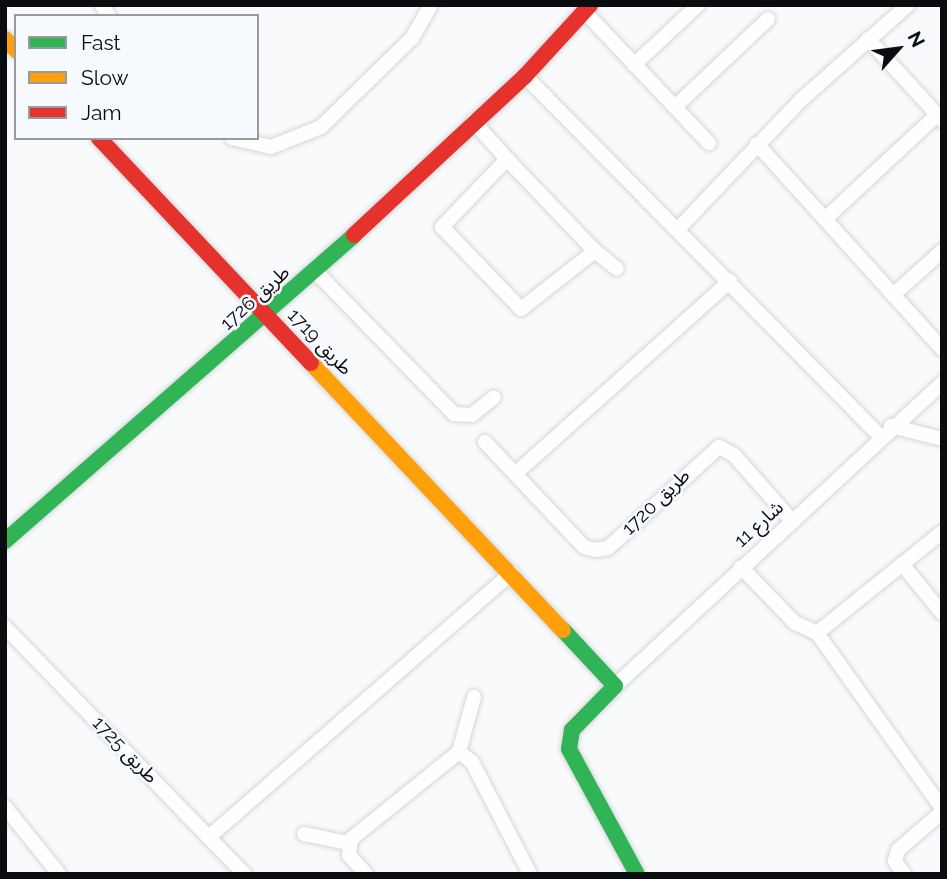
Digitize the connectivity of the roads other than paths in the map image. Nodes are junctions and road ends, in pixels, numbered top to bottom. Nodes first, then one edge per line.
1 (431, 5) edge
2 (698, 5) edge
3 (908, 5) edge
4 (587, 8) edge
5 (768, 19) dead end
6 (868, 39) junction
7 (634, 65) junction
8 (525, 76) junction
9 (674, 107) junction
10 (939, 118) edge
11 (473, 121) junction
12 (101, 140) edge
13 (241, 140) edge
14 (709, 142) dead end
15 (757, 144) junction
16 (507, 159) junction
17 (825, 219) junction
18 (679, 228) junction
19 (595, 250) junction
20 (942, 251) edge
21 (617, 269) dead end
22 (315, 271) junction
23 (730, 281) junction
24 (893, 295) junction
25 (267, 316) junction
26 (942, 349) edge
27 (942, 383) edge
28 (494, 397) dead end
29 (891, 426) junction
30 (880, 436) junction
31 (942, 439) edge
32 (485, 442) dead end
33 (515, 474) junction
34 (793, 522) junction
35 (942, 532) edge
36 (5, 541) edge
37 (902, 564) junction
38 (741, 567) junction
39 (512, 573) junction
40 (942, 613) edge
41 (6, 628) edge
42 (817, 633) junction
43 (615, 686) junction
44 (474, 697) dead end
45 (459, 751) junction
46 (5, 807) edge
47 (942, 810) edge
48 (304, 834) dead end
49 (209, 837) junction
50 (348, 843) junction
51 (59, 874) edge
52 (244, 874) edge
53 (366, 874) edge
54 (530, 874) edge
55 (637, 874) edge
56 (904, 874) edge

1 - 13 street
2 - 7 street
3 - 6 street
4 - 7 street
4 - 8 street, طريق 1726
5 - 9 street
6 - 10 street
6 - 15 street
7 - 9 street
8 - 11 street, طريق 1726
8 - 18 street
9 - 14 street
10 - 17 street
11 - 16 street
11 - 22 street, طريق 1726
12 - 25 street, طريق 1719
15 - 17 street
15 - 18 street
16 - 19 street
16 - 19 street
17 - 24 street
18 - 23 street
19 - 21 street
20 - 24 street
22 - 25 street, طريق 1726
22 - 28 street
23 - 30 street
23 - 33 street
24 - 26 street
25 - 36 street, طريق 1726
25 - 39 street, طريق 1719
27 - 29 street, شارع 11
29 - 30 street, شارع 11
29 - 31 street
30 - 34 street, شارع 11
32 - 33 street, طريق 1720
33 - 34 street, طريق 1720
34 - 38 street, شارع 11
35 - 37 street
37 - 40 street
37 - 42 street
38 - 42 street
38 - 43 street, شارع 11
39 - 43 street, طريق 1719
39 - 49 street
41 - 49 street, طريق 1725
42 - 47 street
43 - 55 street, شارع 11
44 - 45 street
45 - 50 street
45 - 54 street
46 - 51 street
47 - 56 street
48 - 50 street
49 - 52 street, طريق 1725
50 - 53 street

